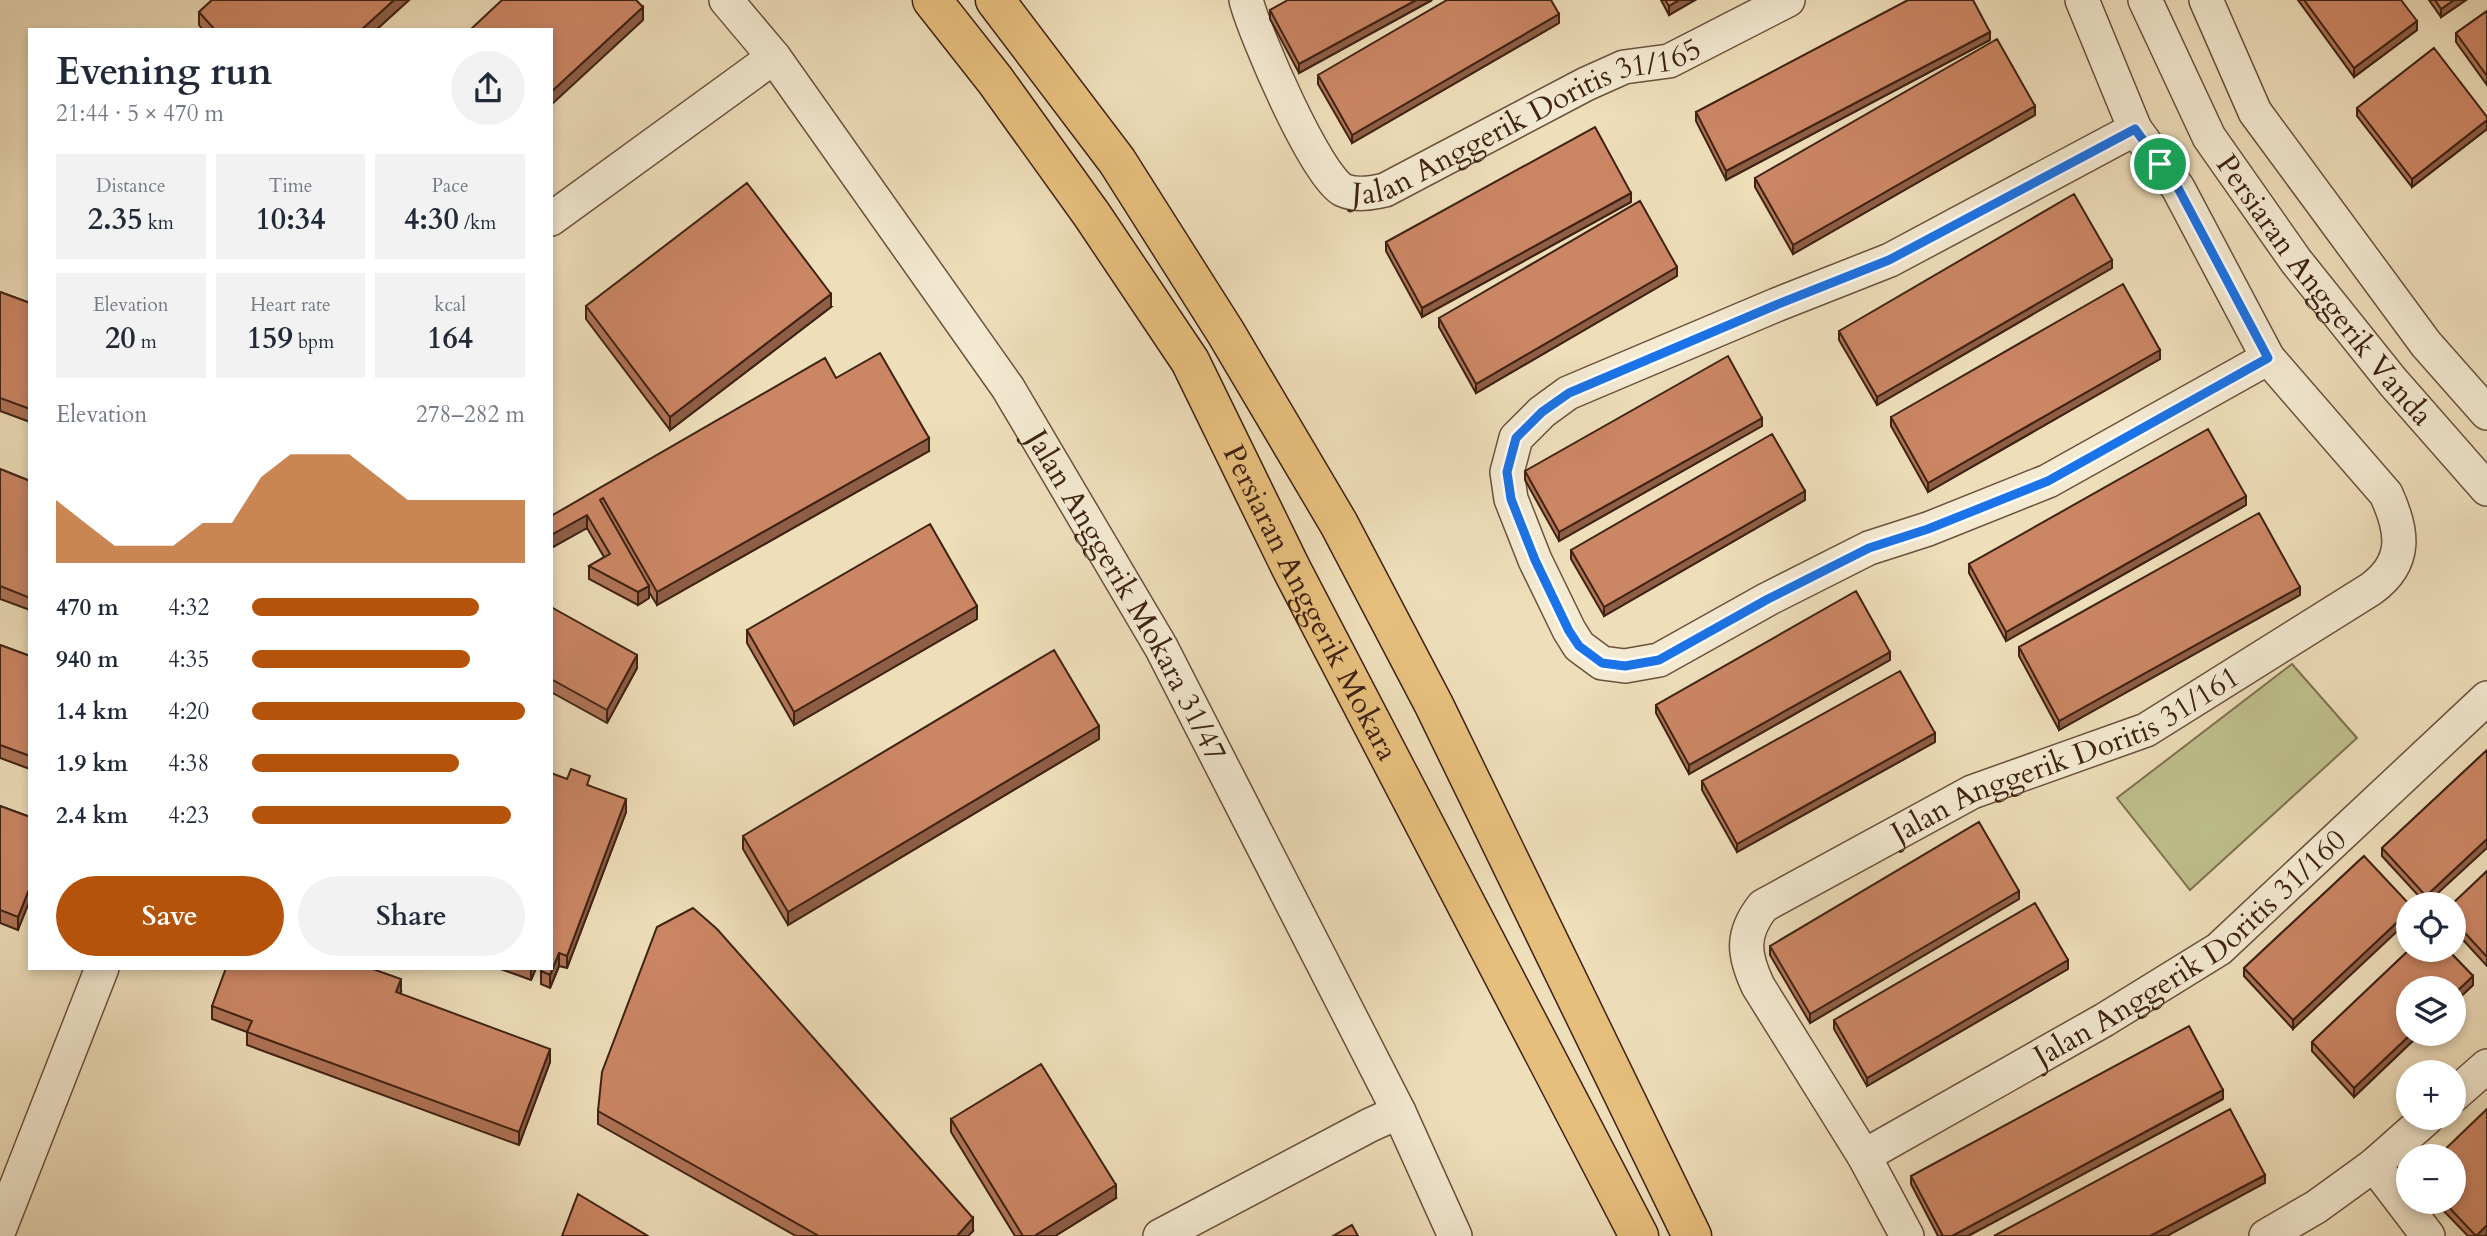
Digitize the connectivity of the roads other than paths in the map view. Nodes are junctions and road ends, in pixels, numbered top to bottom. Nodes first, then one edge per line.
1 (726, 0) edge
2 (932, 0) edge
3 (995, 0) edge
4 (1246, 0) edge
5 (1788, 0) edge
6 (2082, 0) edge
7 (2145, 0) edge
8 (2206, 0) edge
9 (774, 57) junction
10 (2135, 129) junction
11 (553, 218) edge
12 (2268, 358) junction
13 (2487, 413) edge
14 (2487, 489) edge
15 (2487, 698) edge
16 (101, 970) edge
17 (2487, 1066) edge
18 (2466, 1084) edge
19 (1399, 1112) junction
20 (2413, 1130) edge
21 (1864, 1156) junction
22 (2374, 1165) junction
23 (0, 1228) edge
24 (1160, 1236) edge
25 (1455, 1236) edge
26 (1639, 1236) edge
27 (1692, 1236) edge
28 (1907, 1236) edge
29 (2266, 1236) edge
30 (2428, 1236) edge

1 - 9 street, Jalan Anggerik Mokara 31/47
2 - 26 main road, Persiaran Anggerik Mokara
3 - 27 main road, Persiaran Anggerik Mokara
4 - 5 street, Jalan Anggerik Doritis 31/165
6 - 10 street
7 - 14 street, Persiaran Anggerik Vanda
8 - 13 street, Persiaran Anggerik Vanda
9 - 11 street
9 - 19 street, Jalan Anggerik Mokara 31/47
10 - 12 street
10 - 12 street
12 - 21 street, Jalan Anggerik Doritis 31/161
15 - 21 street, Jalan Anggerik Doritis 31/160
16 - 23 street
17 - 18 street
19 - 24 street
19 - 25 street, Jalan Anggerik Mokara 31/47
20 - 22 street
21 - 28 street
22 - 29 street
22 - 30 street

